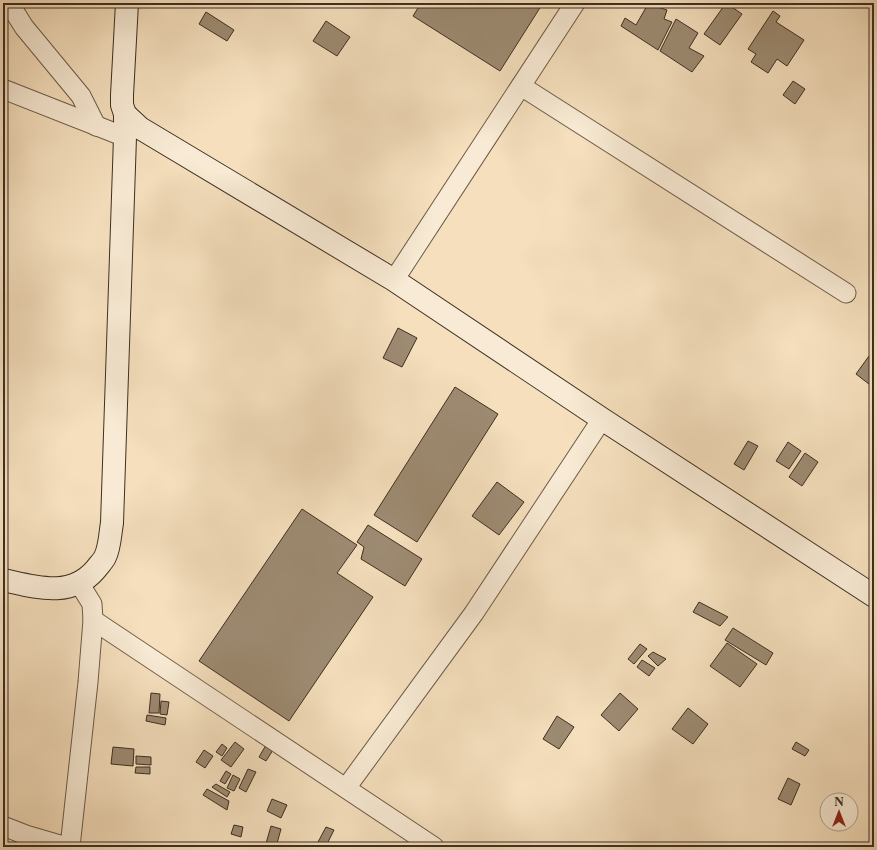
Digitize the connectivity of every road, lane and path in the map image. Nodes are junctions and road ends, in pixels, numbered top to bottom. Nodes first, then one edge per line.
1 (9, 3) edge
2 (127, 3) edge
3 (575, 3) edge
4 (521, 86) junction
5 (3, 89) edge
6 (125, 114) junction
7 (96, 126) junction
8 (125, 137) junction
9 (394, 280) junction
10 (846, 293) dead end
11 (602, 419) junction
12 (3, 580) edge
13 (79, 583) junction
14 (874, 596) edge
15 (93, 620) junction
16 (346, 788) junction
17 (3, 826) edge
18 (427, 845) edge
19 (67, 847) edge
20 (70, 847) edge

1 - 7 street
2 - 6 main road
3 - 4 street
4 - 9 street
4 - 10 street
5 - 7 street
6 - 8 main road
6 - 9 main road
7 - 8 street
8 - 13 main road
9 - 11 main road
11 - 14 main road
11 - 16 street
12 - 13 main road
13 - 15 street
15 - 16 street
15 - 20 street
16 - 18 street
17 - 19 street

